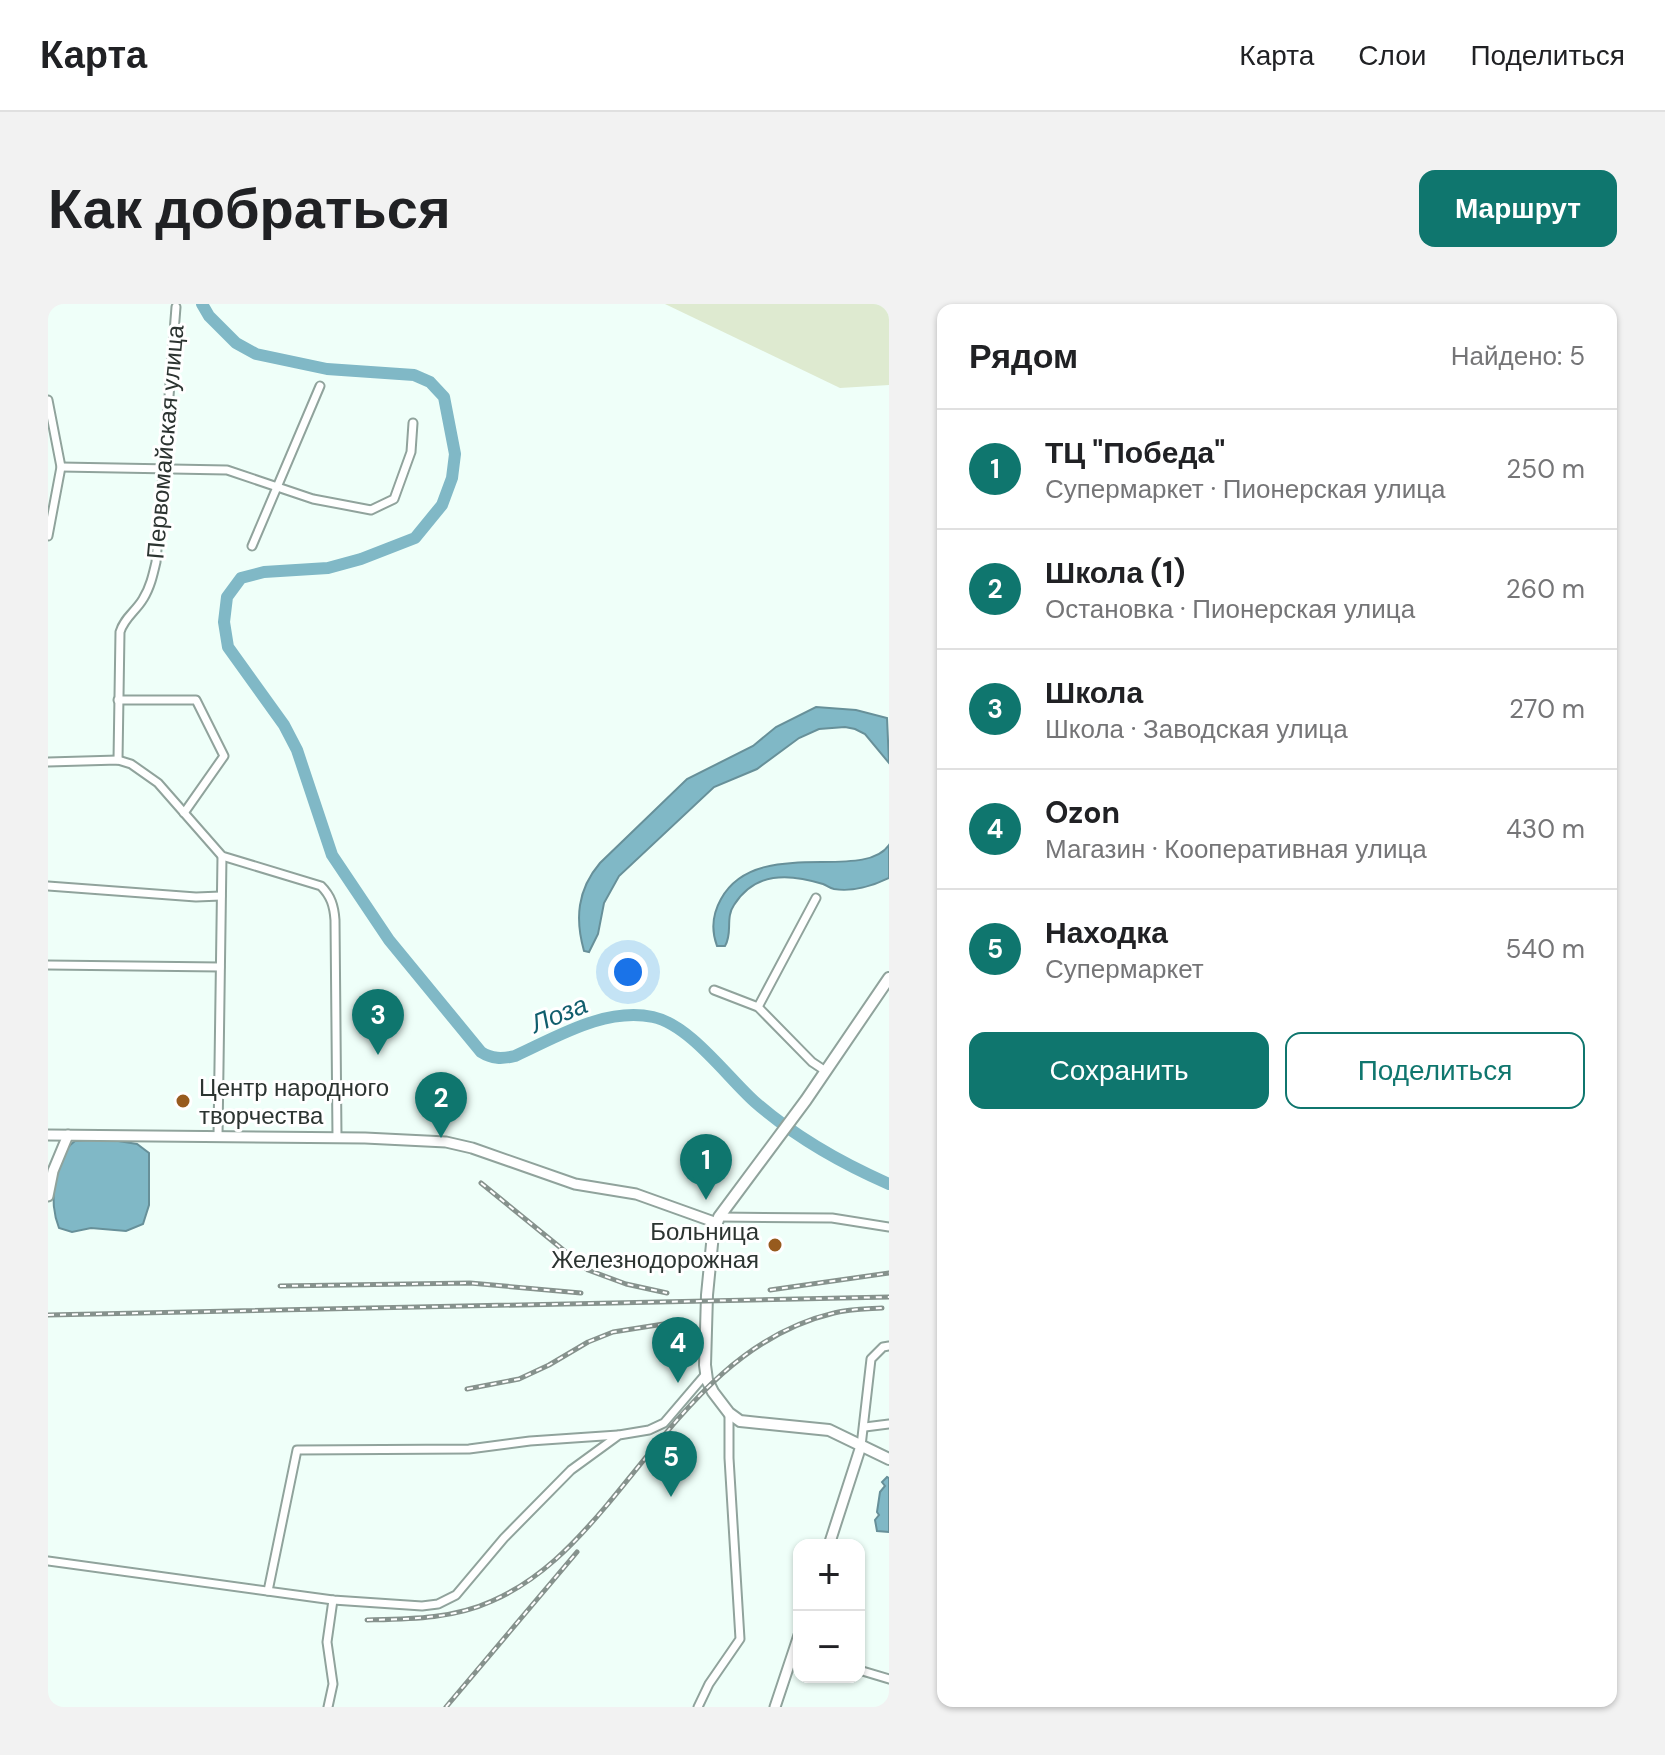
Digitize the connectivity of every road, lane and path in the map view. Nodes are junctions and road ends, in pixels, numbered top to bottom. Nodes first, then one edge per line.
1 (176, 307) dead end
2 (320, 386) dead end
3 (48, 400) edge
4 (413, 423) dead end
5 (61, 467) junction
6 (164, 467) junction
7 (279, 488) junction
8 (48, 536) edge
9 (252, 546) dead end
10 (118, 700) junction
11 (118, 760) junction
12 (48, 762) edge
13 (184, 813) junction
14 (222, 856) junction
15 (48, 886) edge
16 (221, 896) junction
17 (816, 898) dead end
18 (48, 965) edge
19 (220, 967) junction
20 (889, 978) edge
21 (714, 990) dead end
22 (758, 1007) junction
23 (824, 1070) junction
24 (48, 1135) edge
25 (68, 1135) junction
26 (218, 1136) junction
27 (337, 1137) junction
28 (48, 1196) edge
29 (718, 1220) junction
30 (889, 1227) edge
31 (889, 1346) edge
32 (705, 1375) junction
33 (729, 1413) junction
34 (889, 1424) edge
35 (865, 1427) junction
36 (619, 1435) junction
37 (861, 1446) junction
38 (889, 1459) edge
39 (831, 1539) edge
40 (48, 1561) edge
41 (268, 1591) junction
42 (333, 1600) junction
43 (793, 1660) edge
44 (865, 1672) edge
45 (889, 1679) edge
46 (328, 1707) edge
47 (698, 1707) edge
48 (775, 1707) edge

1 - 6 street, Первомайская улица
2 - 7 street
3 - 5 street
4 - 7 street
5 - 6 street
5 - 8 street
6 - 7 street
6 - 10 street, Первомайская улица
7 - 9 street
10 - 11 street, Первомайская улица
10 - 13 street
11 - 12 street
11 - 13 street
13 - 14 street
14 - 16 street
14 - 27 street
15 - 16 street
16 - 19 street
17 - 22 street
18 - 19 street
19 - 26 street
20 - 23 main road
21 - 22 street
22 - 23 street
23 - 29 main road
24 - 25 street
25 - 26 street
25 - 28 street
26 - 27 street
27 - 29 street
29 - 30 street
29 - 32 main road
31 - 35 street
32 - 33 main road
32 - 36 street
33 - 37 main road
33 - 47 street
34 - 35 street
35 - 37 street
36 - 41 street
36 - 42 street
37 - 38 main road
37 - 39 street
40 - 41 street
41 - 42 street
42 - 46 street
43 - 48 street
44 - 45 street

